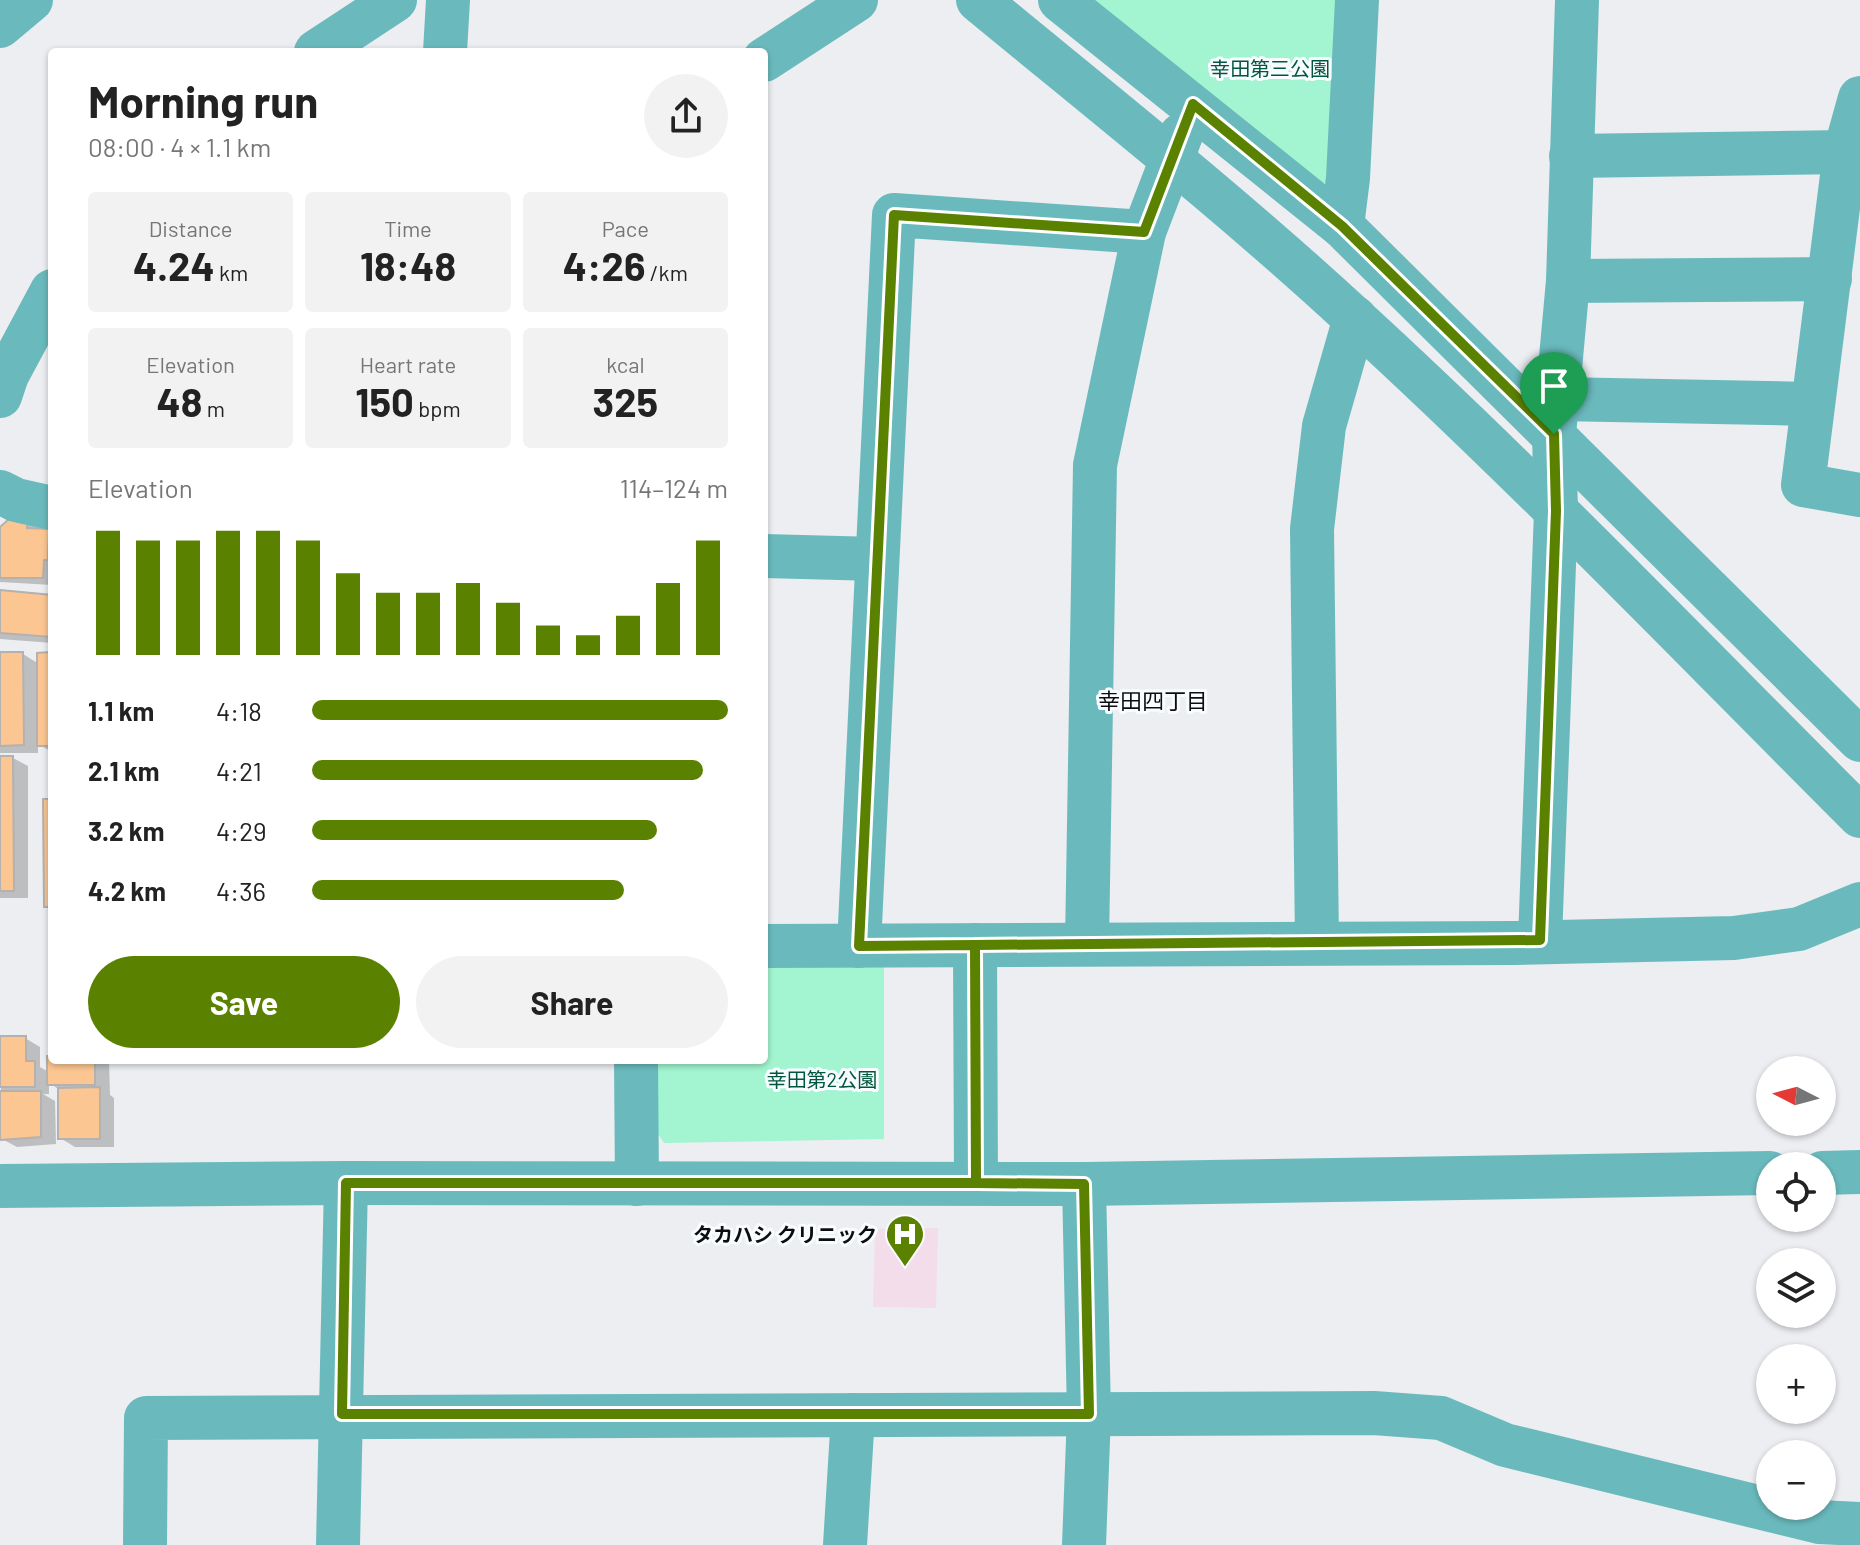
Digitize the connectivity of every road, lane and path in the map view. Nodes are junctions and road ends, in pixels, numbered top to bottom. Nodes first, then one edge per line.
1 (31, 0) edge
2 (395, 0) edge
3 (448, 0) edge
4 (856, 0) edge
5 (978, 0) edge
6 (1060, 0) edge
7 (1357, 0) edge
8 (1577, 0) edge
9 (0, 26) edge
10 (322, 48) edge
11 (445, 48) edge
12 (768, 57) edge
13 (1860, 98) edge
14 (1193, 104) junction
15 (1845, 152) junction
16 (1571, 156) junction
17 (1172, 160) junction
18 (1342, 226) junction
19 (1144, 232) junction
20 (1830, 279) junction
21 (1568, 281) junction
22 (48, 298) edge
23 (1355, 318) junction
24 (0, 396) edge
25 (1812, 404) junction
26 (1556, 417) junction
27 (0, 492) edge
28 (1860, 495) edge
29 (48, 507) edge
30 (1556, 511) junction
31 (768, 556) edge
32 (877, 559) junction
33 (1860, 740) edge
34 (1860, 816) edge
35 (1860, 904) edge
36 (1540, 940) junction
37 (1317, 943) junction
38 (1087, 944) junction
39 (975, 945) junction
40 (768, 946) edge
41 (859, 946) junction
42 (636, 1064) edge
43 (1860, 1172) edge
44 (1756, 1173) edge
45 (1836, 1173) edge
46 (346, 1183) junction
47 (976, 1183) junction
48 (637, 1184) junction
49 (1084, 1184) junction
50 (0, 1186) edge
51 (342, 1414) junction
52 (1089, 1414) junction
53 (853, 1415) junction
54 (1832, 1530) edge
55 (145, 1545) edge
56 (338, 1545) edge
57 (845, 1545) edge
58 (1084, 1545) edge

1 - 9 street
2 - 10 street
3 - 11 street
4 - 12 street
5 - 17 street
6 - 14 street
7 - 18 street
8 - 16 street
13 - 15 street
14 - 17 street
14 - 18 street
15 - 16 street
15 - 20 street
16 - 21 street
17 - 19 street
17 - 23 street
18 - 26 street
19 - 32 street
19 - 38 street
20 - 21 street
20 - 25 street
21 - 26 street
22 - 24 street
23 - 30 street
23 - 37 street
25 - 26 street
25 - 28 street
26 - 30 street
26 - 33 street
27 - 29 street
30 - 34 street
30 - 36 street
31 - 32 street
32 - 41 street
35 - 36 street
36 - 37 street
37 - 38 street
38 - 39 street
39 - 41 street
39 - 47 street
40 - 41 street
42 - 48 street
43 - 45 street
44 - 49 street
46 - 48 street
46 - 50 street
46 - 51 street
47 - 48 street
47 - 49 street
49 - 52 street
51 - 53 street
51 - 55 street
51 - 56 street
52 - 53 street
52 - 54 street
52 - 58 street
53 - 57 street

